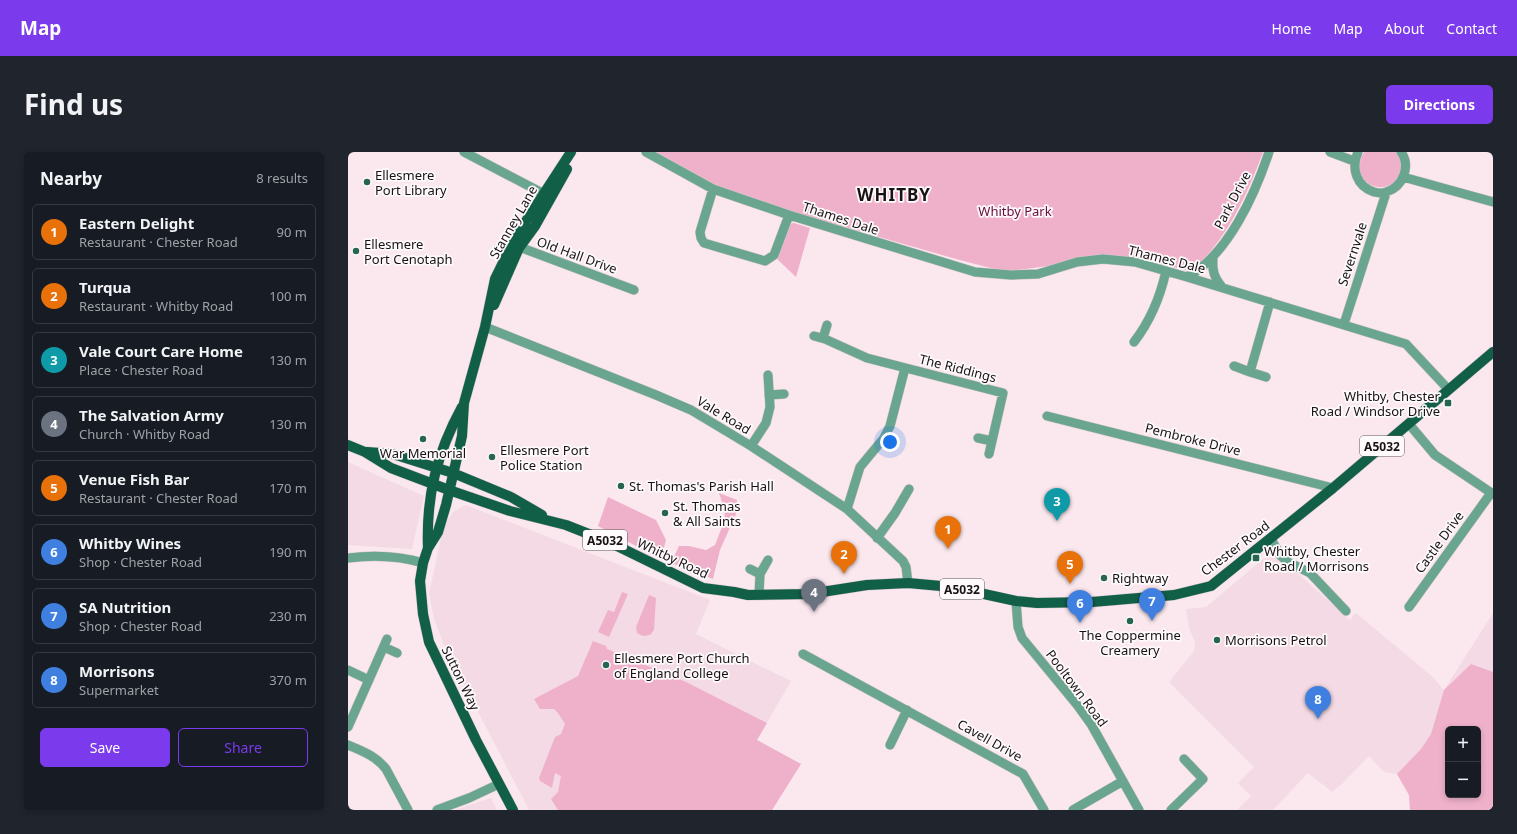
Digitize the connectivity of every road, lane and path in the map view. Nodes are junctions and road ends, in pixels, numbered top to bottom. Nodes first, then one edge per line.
1 (464, 152) edge
2 (571, 152) edge
3 (576, 152) edge
4 (646, 152) edge
5 (1269, 152) edge
6 (1330, 152) edge
7 (1401, 152) edge
8 (1356, 156) edge
9 (1403, 177) junction
10 (713, 189) junction
11 (1386, 193) junction
12 (547, 195) junction
13 (1493, 202) edge
14 (788, 215) junction
15 (515, 246) junction
16 (1212, 258) junction
17 (1166, 271) junction
18 (1187, 277) junction
19 (1222, 287) junction
20 (634, 290) dead end
21 (1270, 302) junction
22 (1344, 324) junction
23 (827, 325) dead end
24 (485, 327) junction
25 (1134, 342) dead end
26 (1493, 352) edge
27 (1234, 366) dead end
28 (904, 368) junction
29 (1250, 372) junction
30 (768, 375) dead end
31 (1266, 377) dead end
32 (1448, 389) junction
33 (784, 394) dead end
34 (769, 395) junction
35 (464, 403) junction
36 (1047, 416) dead end
37 (1409, 424) junction
38 (978, 438) dead end
39 (992, 441) junction
40 (348, 445) edge
41 (751, 446) junction
42 (365, 452) junction
43 (989, 454) dead end
44 (436, 468) junction
45 (453, 473) junction
46 (432, 483) junction
47 (1333, 488) junction
48 (909, 489) dead end
49 (449, 490) junction
50 (1492, 493) edge
51 (847, 510) junction
52 (552, 521) junction
53 (877, 538) junction
54 (1271, 539) junction
55 (428, 548) junction
56 (348, 558) edge
57 (768, 560) dead end
58 (423, 564) junction
59 (750, 569) dead end
60 (760, 574) junction
61 (908, 583) junction
62 (758, 595) junction
63 (1016, 602) junction
64 (1409, 607) dead end
65 (1346, 611) dead end
66 (397, 653) dead end
67 (803, 654) dead end
68 (348, 670) edge
69 (369, 680) junction
70 (907, 710) junction
71 (348, 727) edge
72 (348, 745) edge
73 (890, 745) dead end
74 (1184, 759) dead end
75 (1123, 781) junction
76 (499, 784) junction
77 (408, 810) edge
78 (437, 810) edge
79 (513, 810) edge
80 (1044, 810) edge
81 (1073, 810) edge
82 (1139, 810) edge
83 (1171, 810) edge

1 - 12 street
2 - 12 main road, Stanney Lane
3 - 12 main road, Stanney Lane
4 - 10 street, Thames Dale
5 - 16 street, Park Drive
6 - 8 street
7 - 9 street
8 - 11 street
9 - 11 street
9 - 13 street
10 - 14 street, Thames Dale
10 - 14 street, Thames Dale
11 - 22 street, Severnvale
12 - 15 main road, Stanney Lane
14 - 17 street, Thames Dale
15 - 20 street, Old Hall Drive
15 - 24 main road, Stanney Lane
15 - 24 main road, Stanney Lane
16 - 18 street, Park Drive
16 - 19 street
17 - 18 street, Thames Dale
17 - 25 street
18 - 19 street, Thames Dale
19 - 21 street, Thames Dale
21 - 22 street, Thames Dale
21 - 29 street
22 - 32 street, Thames Dale
23 - 28 street
24 - 35 main road, Stanney Lane
24 - 41 street, Vale Road
26 - 32 main road, Chester Road / A5032
27 - 29 street
28 - 39 street, The Riddings
28 - 51 street
29 - 31 street
30 - 34 street
32 - 37 main road, Chester Road / A5032
33 - 34 street
34 - 41 street
35 - 44 main road, Stanney Lane
35 - 45 main road, Stanney Lane
36 - 47 street, Pembroke Drive
37 - 47 main road, Chester Road / A5032
37 - 50 street
38 - 39 street
39 - 43 street, The Riddings
40 - 42 main road, Whitby Road / A5032
41 - 51 street, Vale Road
42 - 44 main road, Whitby Road / A5032
42 - 46 main road, Whitby Road / A5032
44 - 45 main road, Whitby Road / A5032
44 - 46 main road, Stanney Lane
45 - 49 main road, Stanney Lane
45 - 52 main road, Whitby Road / A5032
46 - 49 main road, Whitby Road / A5032
46 - 55 main road, Sutton Way
47 - 54 main road, Chester Road / A5032
48 - 53 street
49 - 52 main road, Whitby Road / A5032
49 - 55 main road, Sutton Way
50 - 64 street, Castle Drive
51 - 53 street, Vale Road
52 - 62 main road, Whitby Road / A5032
53 - 61 street, Vale Road
54 - 63 main road, Chester Road / A5032
54 - 65 street
55 - 58 main road, Sutton Way
56 - 58 street
57 - 60 street
58 - 76 main road, Sutton Way
59 - 60 street
60 - 62 street
61 - 62 main road, Whitby Road / A5032
61 - 63 main road, Chester Road / A5032
63 - 75 street, Pooltown Road
66 - 69 street
67 - 70 street, Cavell Drive
68 - 69 street
69 - 71 street
70 - 73 street
70 - 80 street, Cavell Drive
72 - 77 street
74 - 83 street
75 - 81 street
75 - 82 street, Pooltown Road
76 - 78 street
76 - 79 main road, Sutton Way

